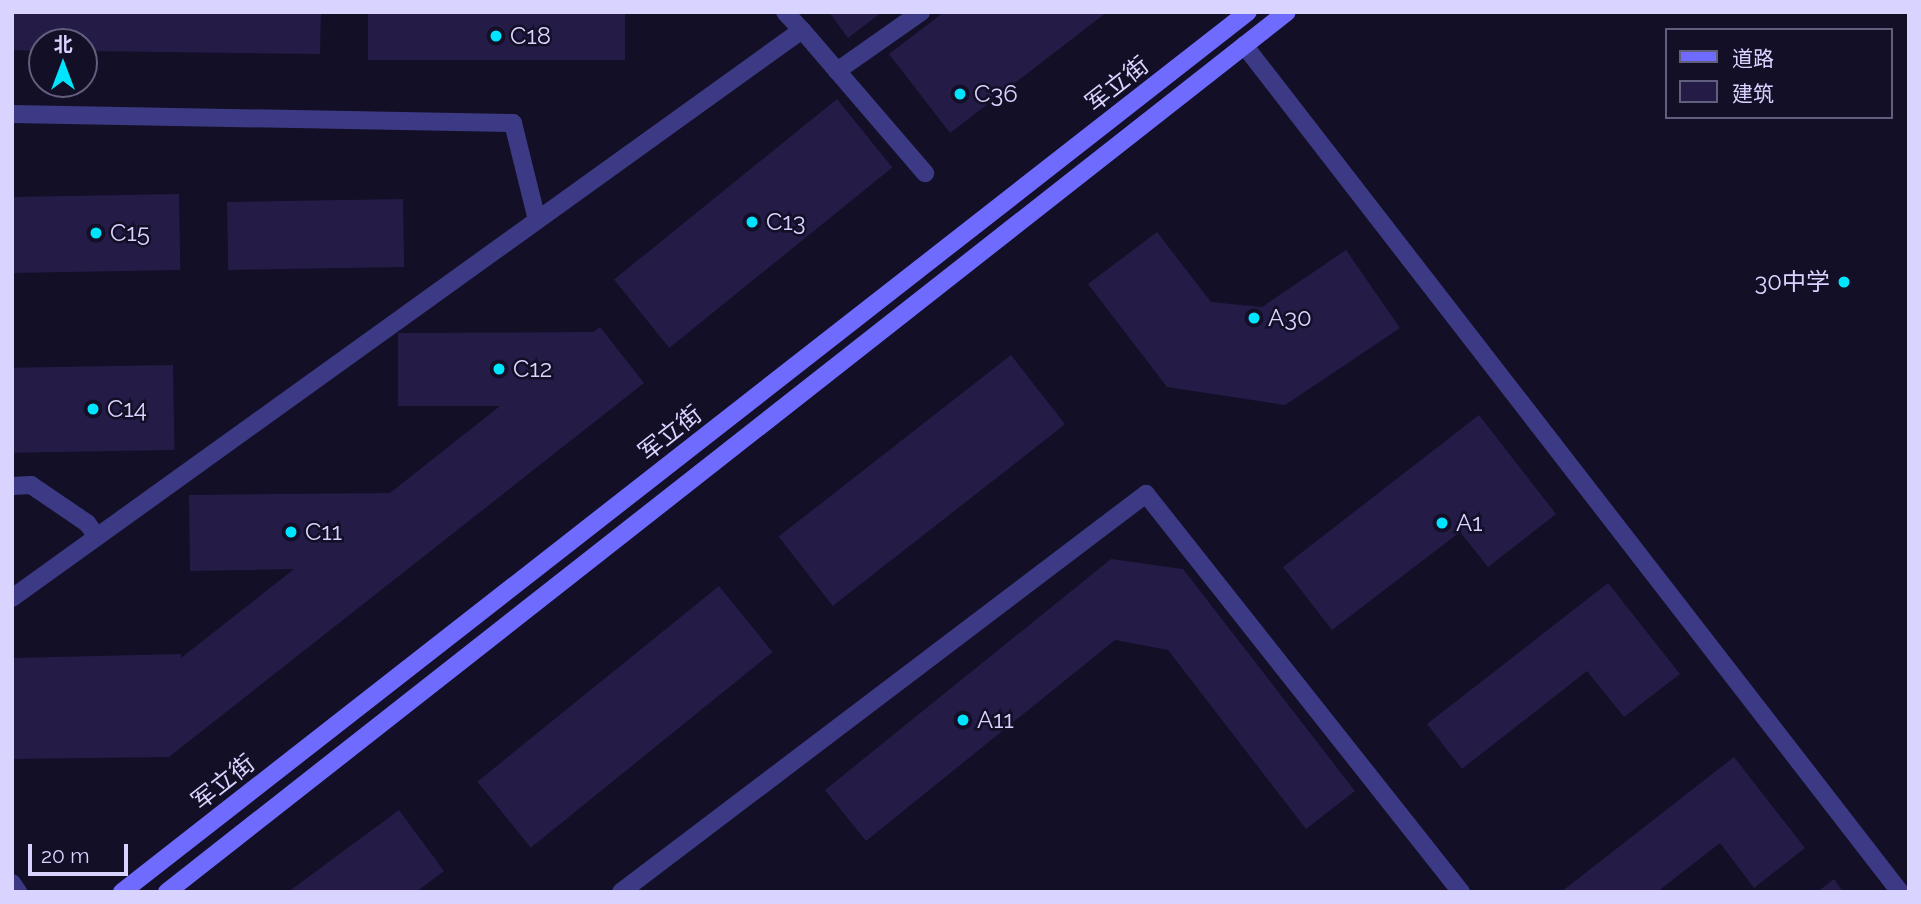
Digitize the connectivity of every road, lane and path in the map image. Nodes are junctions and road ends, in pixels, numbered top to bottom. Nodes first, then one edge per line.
1 (785, 12) edge
2 (921, 12) edge
3 (1248, 12) edge
4 (1287, 12) edge
5 (802, 30) junction
6 (1244, 46) junction
7 (837, 71) junction
8 (12, 114) edge
9 (925, 173) dead end
10 (537, 220) junction
11 (12, 486) edge
12 (97, 537) junction
13 (12, 598) edge
14 (12, 883) edge
15 (18, 892) edge
16 (122, 892) edge
17 (167, 892) edge
18 (621, 892) edge
19 (1461, 892) edge
20 (1900, 892) edge

1 - 5 street
2 - 7 street
3 - 16 main road, 军立街
4 - 6 main road, 军立街
5 - 7 street
5 - 10 street
6 - 17 main road, 军立街
6 - 20 street
7 - 9 street
8 - 10 street
10 - 12 street
11 - 12 street
12 - 13 street
14 - 15 street
18 - 19 street

